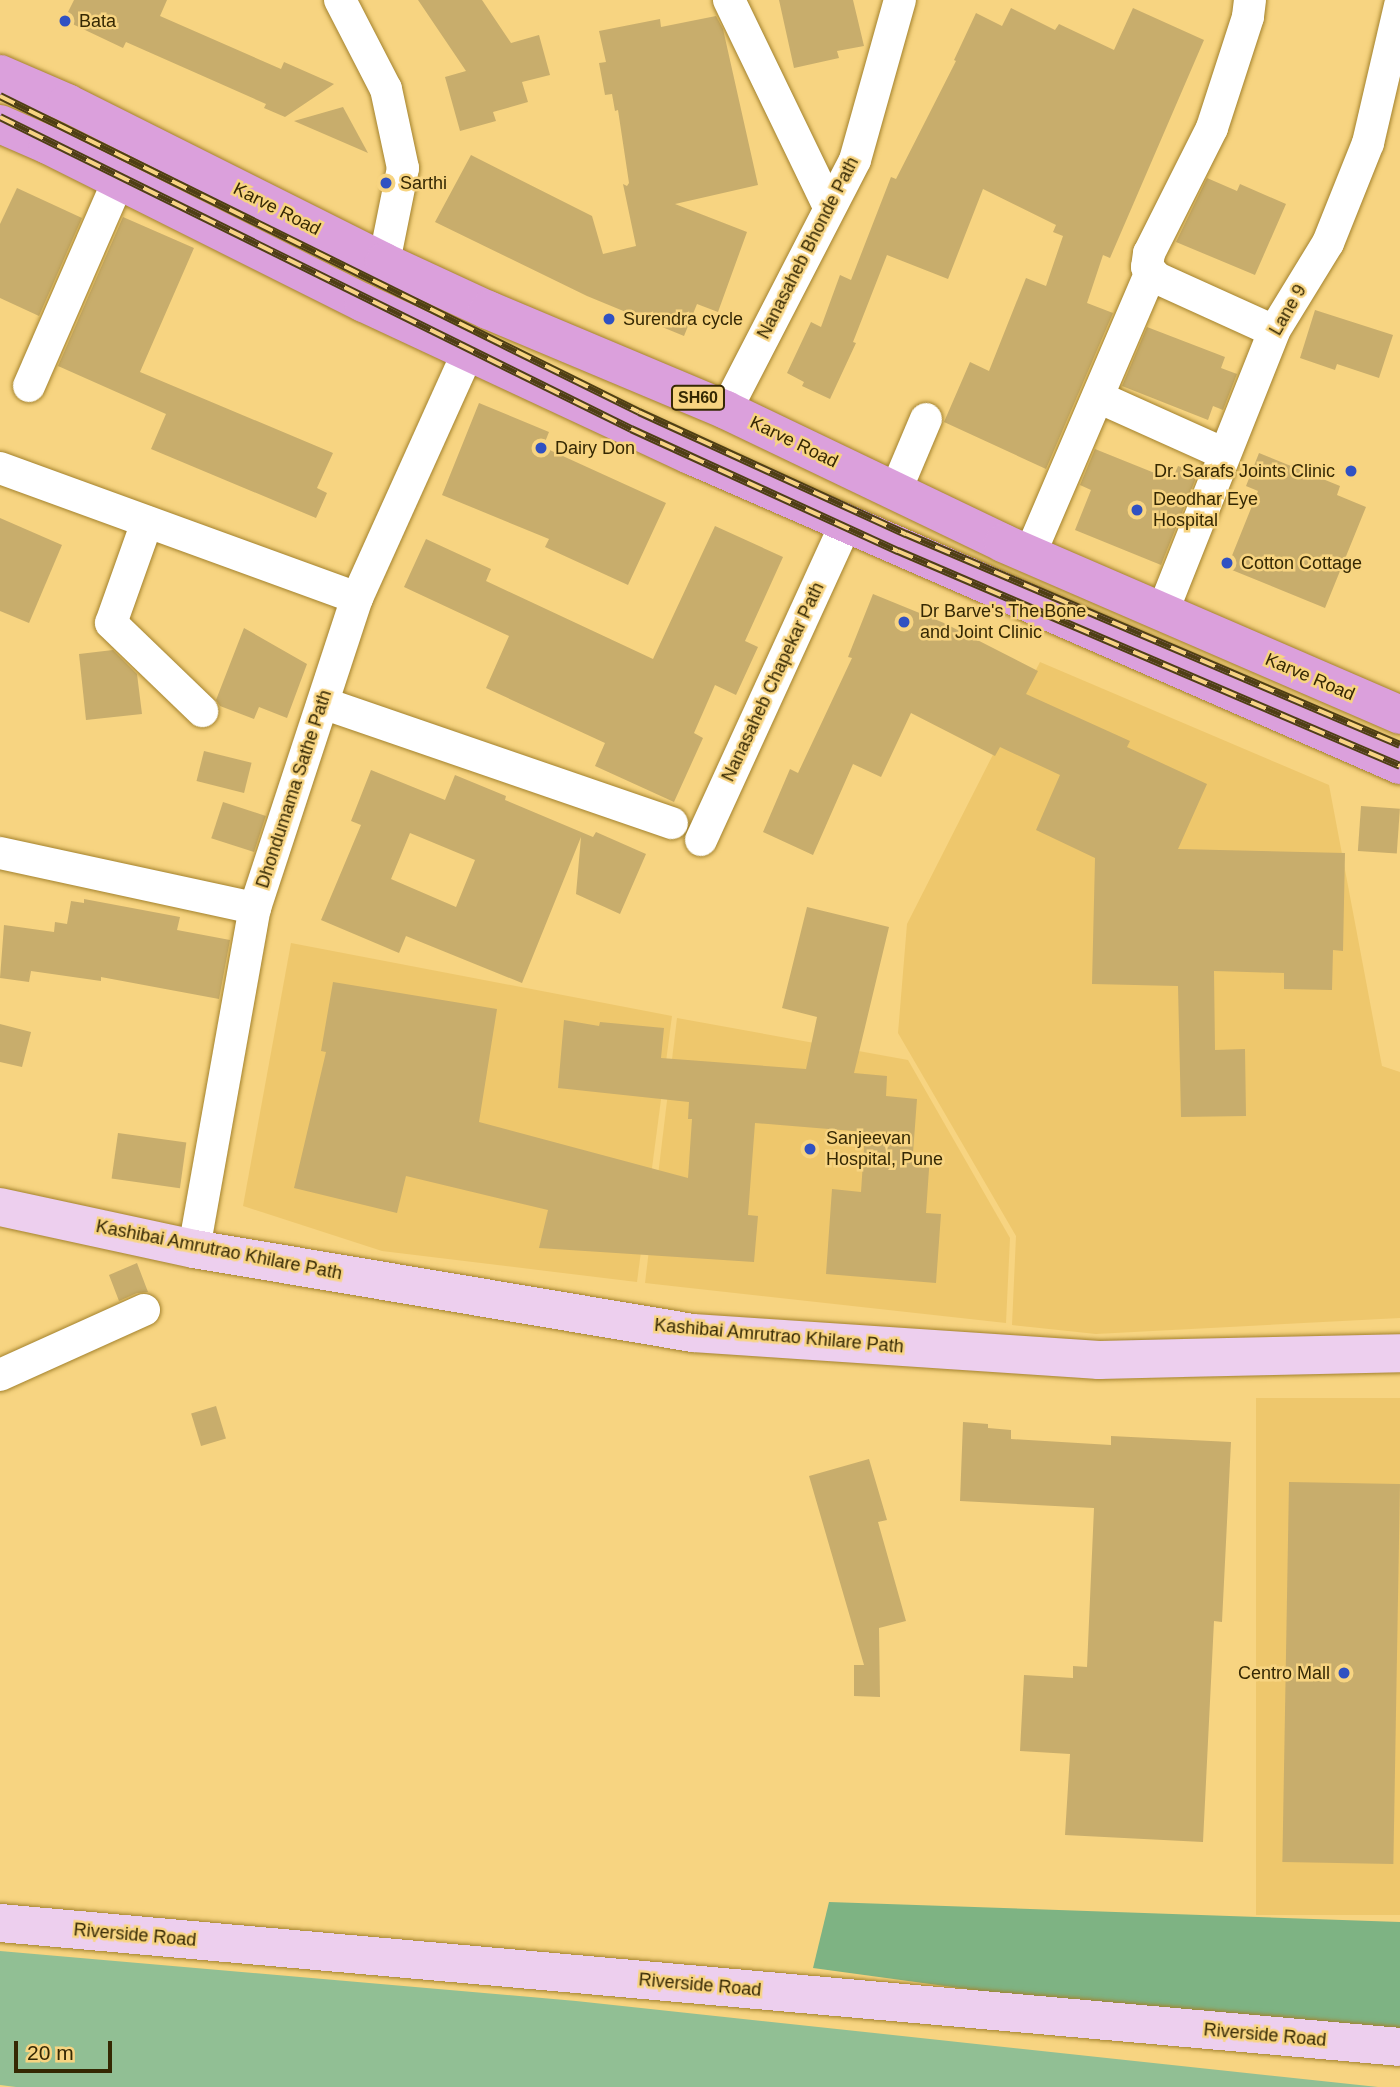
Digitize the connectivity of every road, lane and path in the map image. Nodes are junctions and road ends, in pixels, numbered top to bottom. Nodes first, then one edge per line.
1 (340, 0) edge
2 (729, 0) edge
3 (900, 0) edge
4 (1250, 0) edge
5 (1400, 5) edge
6 (0, 74) edge
7 (0, 124) edge
8 (118, 181) junction
9 (829, 208) junction
10 (384, 262) junction
11 (1151, 272) junction
12 (1274, 331) junction
13 (468, 352) junction
14 (29, 386) dead end
15 (1098, 397) junction
16 (726, 410) junction
17 (926, 419) dead end
18 (1225, 454) junction
19 (0, 468) edge
20 (897, 490) junction
21 (147, 522) junction
22 (846, 524) junction
23 (1030, 554) junction
24 (357, 598) junction
25 (1162, 613) junction
26 (323, 703) junction
27 (202, 711) dead end
28 (1400, 715) edge
29 (1400, 765) edge
30 (672, 823) dead end
31 (701, 840) dead end
32 (0, 853) edge
33 (255, 908) junction
34 (0, 1207) edge
35 (194, 1249) junction
36 (144, 1311) dead end
37 (1400, 1353) edge
38 (0, 1376) edge
39 (0, 1923) edge
40 (1400, 2047) edge

1 - 10 street
2 - 9 street
3 - 9 street, Nanasaheb Bhonde Path
4 - 11 street
5 - 12 street, Lane 9
6 - 10 main road, Karve Road / SH60
7 - 8 main road
8 - 13 main road
8 - 14 street
9 - 16 street, Nanasaheb Bhonde Path
10 - 16 main road, Karve Road / SH60
11 - 12 street
11 - 15 street
12 - 18 street, Lane 9
13 - 22 main road
13 - 24 street, Dhondumama Sathe Path
15 - 18 street
15 - 23 street
16 - 20 main road, Karve Road / SH60
17 - 20 street
18 - 25 street, Lane 9
19 - 21 street
20 - 23 main road, Karve Road / SH60
21 - 24 street
21 - 27 street
22 - 29 main road
22 - 31 street, Nanasaheb Chapekar Path
23 - 25 main road, Karve Road / SH60
24 - 26 street, Dhondumama Sathe Path
25 - 28 main road, Karve Road / SH60
26 - 30 street
26 - 33 street, Dhondumama Sathe Path
32 - 33 street
33 - 35 street, Dhondumama Sathe Path
34 - 35 street, Kashibai Amrutrao Khilare Path
35 - 37 street, Kashibai Amrutrao Khilare Path
36 - 38 street
39 - 40 street, Riverside Road

